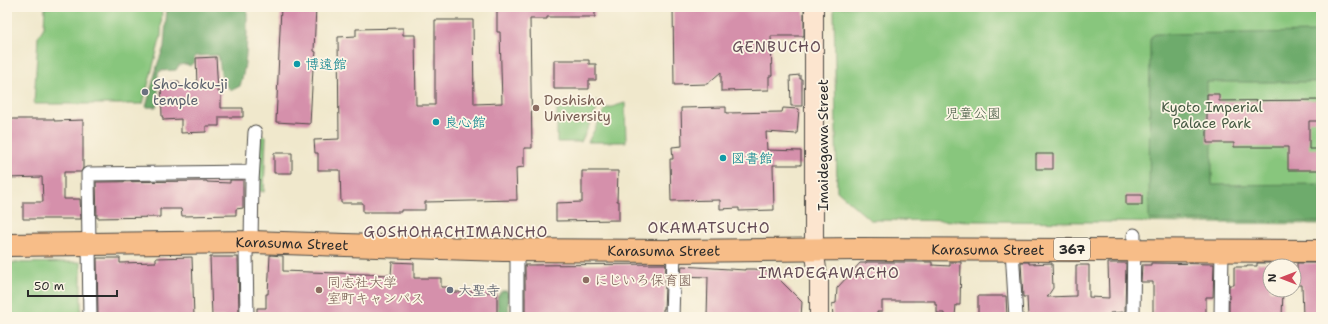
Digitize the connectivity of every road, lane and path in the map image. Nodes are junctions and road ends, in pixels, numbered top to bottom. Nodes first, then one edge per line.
1 (814, 7) edge
2 (822, 7) edge
3 (255, 132) dead end
4 (252, 172) junction
5 (7, 235) edge
6 (251, 236) junction
7 (1321, 237) edge
8 (89, 239) junction
9 (819, 242) junction
10 (1134, 242) junction
11 (7, 245) edge
12 (1012, 249) junction
13 (517, 250) junction
14 (1222, 250) junction
15 (674, 251) junction
16 (1321, 251) edge
17 (90, 317) edge
18 (247, 317) edge
19 (517, 317) edge
20 (672, 317) edge
21 (819, 317) edge
22 (1016, 317) edge
23 (1133, 317) edge
24 (1222, 317) edge

1 - 9 main road, Imaidegawa Street
2 - 9 main road, Imaidegawa Street
3 - 4 street
4 - 6 street
4 - 8 street
5 - 8 highway, Karasuma Street / 367
6 - 8 highway, Karasuma Street / 367
6 - 9 highway, Karasuma Street / 367
6 - 13 highway, Karasuma Street / 367
6 - 18 street
7 - 10 highway, Karasuma Street / 367
8 - 11 highway, Karasuma Street / 367
8 - 17 street
9 - 10 highway, Karasuma Street / 367
9 - 12 highway, Karasuma Street / 367
9 - 15 highway, Karasuma Street / 367
9 - 21 main road, Imaidegawa Street
10 - 12 highway, Karasuma Street / 367
10 - 14 highway, Karasuma Street / 367
10 - 23 street
12 - 22 street
13 - 15 highway, Karasuma Street / 367
13 - 19 street
14 - 16 highway, Karasuma Street / 367
14 - 24 street
15 - 20 street

